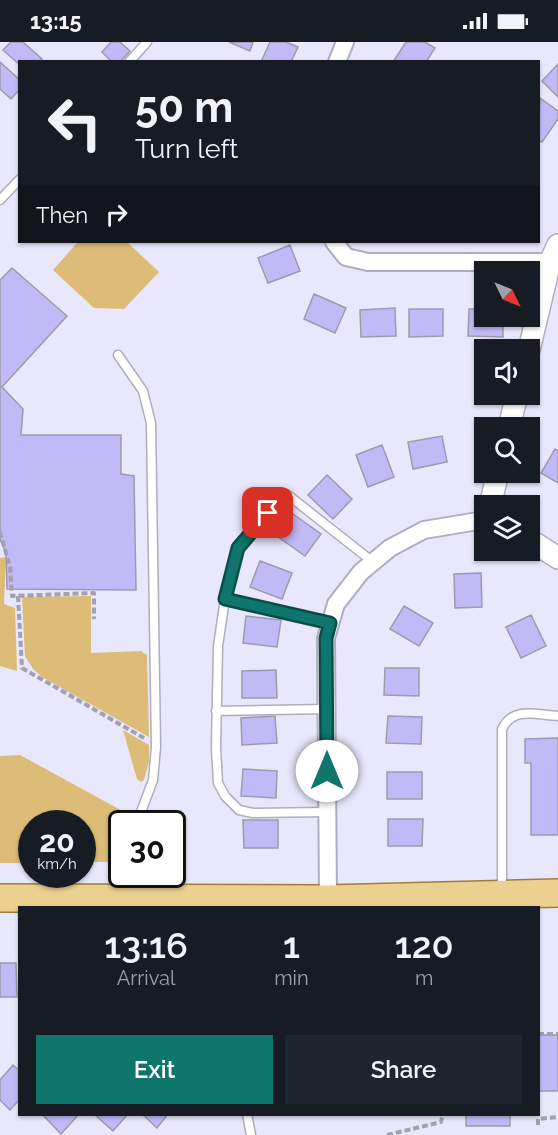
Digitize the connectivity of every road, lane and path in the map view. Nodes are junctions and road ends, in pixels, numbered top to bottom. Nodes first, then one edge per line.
1 (345, 42) edge
2 (145, 43) edge
3 (131, 60) edge
4 (338, 60) edge
5 (18, 181) edge
6 (0, 200) edge
7 (335, 243) edge
8 (555, 256) edge
9 (532, 339) edge
10 (118, 355) dead end
11 (474, 522) edge
12 (0, 532) edge
13 (540, 546) edge
14 (558, 558) edge
15 (373, 562) junction
16 (18, 596) junction
17 (225, 599) junction
18 (94, 619) dead end
19 (330, 623) junction
20 (327, 709) junction
21 (216, 711) junction
22 (558, 716) edge
23 (148, 740) dead end
24 (142, 810) edge
25 (327, 812) junction
26 (118, 888) edge
27 (170, 888) edge
28 (558, 893) edge
29 (502, 894) junction
30 (0, 898) edge
31 (327, 899) junction
32 (540, 1034) edge
33 (558, 1034) edge
34 (247, 1116) edge
35 (442, 1116) edge
36 (537, 1117) edge
37 (558, 1117) edge
38 (538, 1125) dead end
39 (251, 1135) edge
40 (387, 1135) edge

1 - 4 street
2 - 3 lane
5 - 6 lane
7 - 8 street
8 - 9 street
10 - 24 lane
11 - 15 street
12 - 16 path
13 - 14 street
15 - 17 lane
15 - 19 street
16 - 18 path
16 - 23 path
17 - 19 lane
17 - 21 lane
19 - 20 street
20 - 21 lane
20 - 25 street
21 - 25 lane
22 - 29 lane
25 - 31 street
26 - 30 main road
27 - 31 main road
28 - 29 main road
29 - 31 main road
32 - 33 path
34 - 39 lane
35 - 40 path
36 - 37 path
36 - 38 path

